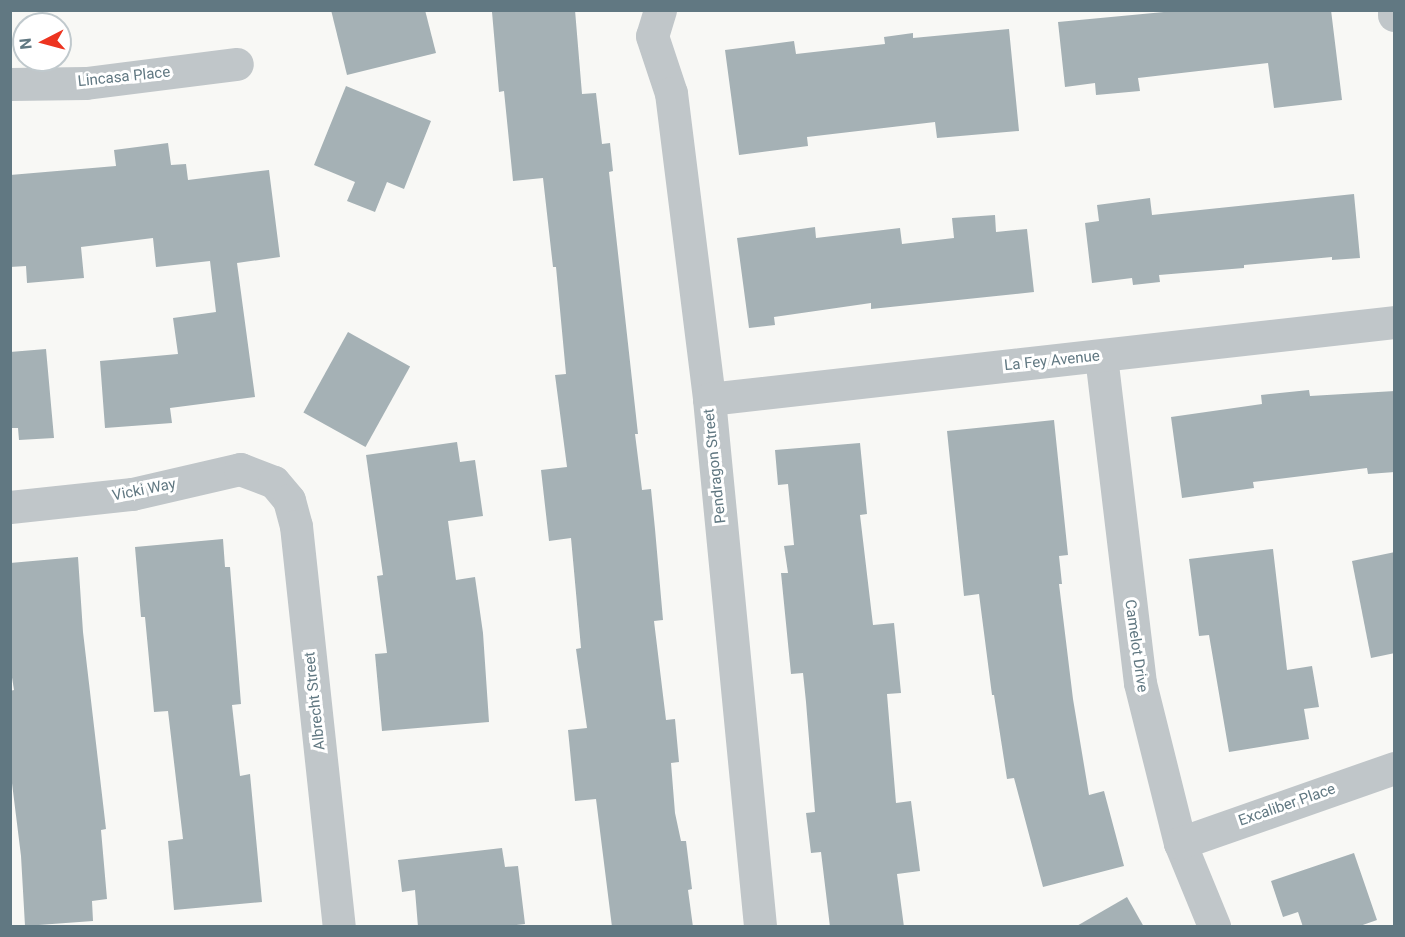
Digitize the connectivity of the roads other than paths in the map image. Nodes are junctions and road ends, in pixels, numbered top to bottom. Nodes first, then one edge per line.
1 (660, 10) edge
2 (1394, 10) edge
3 (1395, 15) edge
4 (237, 64) dead end
5 (10, 84) edge
6 (1395, 322) edge
7 (1101, 356) junction
8 (709, 399) junction
9 (274, 482) joint
10 (10, 507) edge
11 (1395, 768) edge
12 (1180, 843) junction
13 (339, 927) edge
14 (760, 927) edge
15 (1214, 927) edge

1 - 8 street, Pendragon Street
2 - 3 street
4 - 5 street, Lincasa Place
6 - 7 street, La Fey Avenue
7 - 8 street, La Fey Avenue
7 - 12 street, Camelot Drive
8 - 14 street, Pendragon Street
9 - 10 street, Vicki Way
9 - 13 street, Albrecht Street
11 - 12 street, Excaliber Place
12 - 15 street, Camelot Drive

